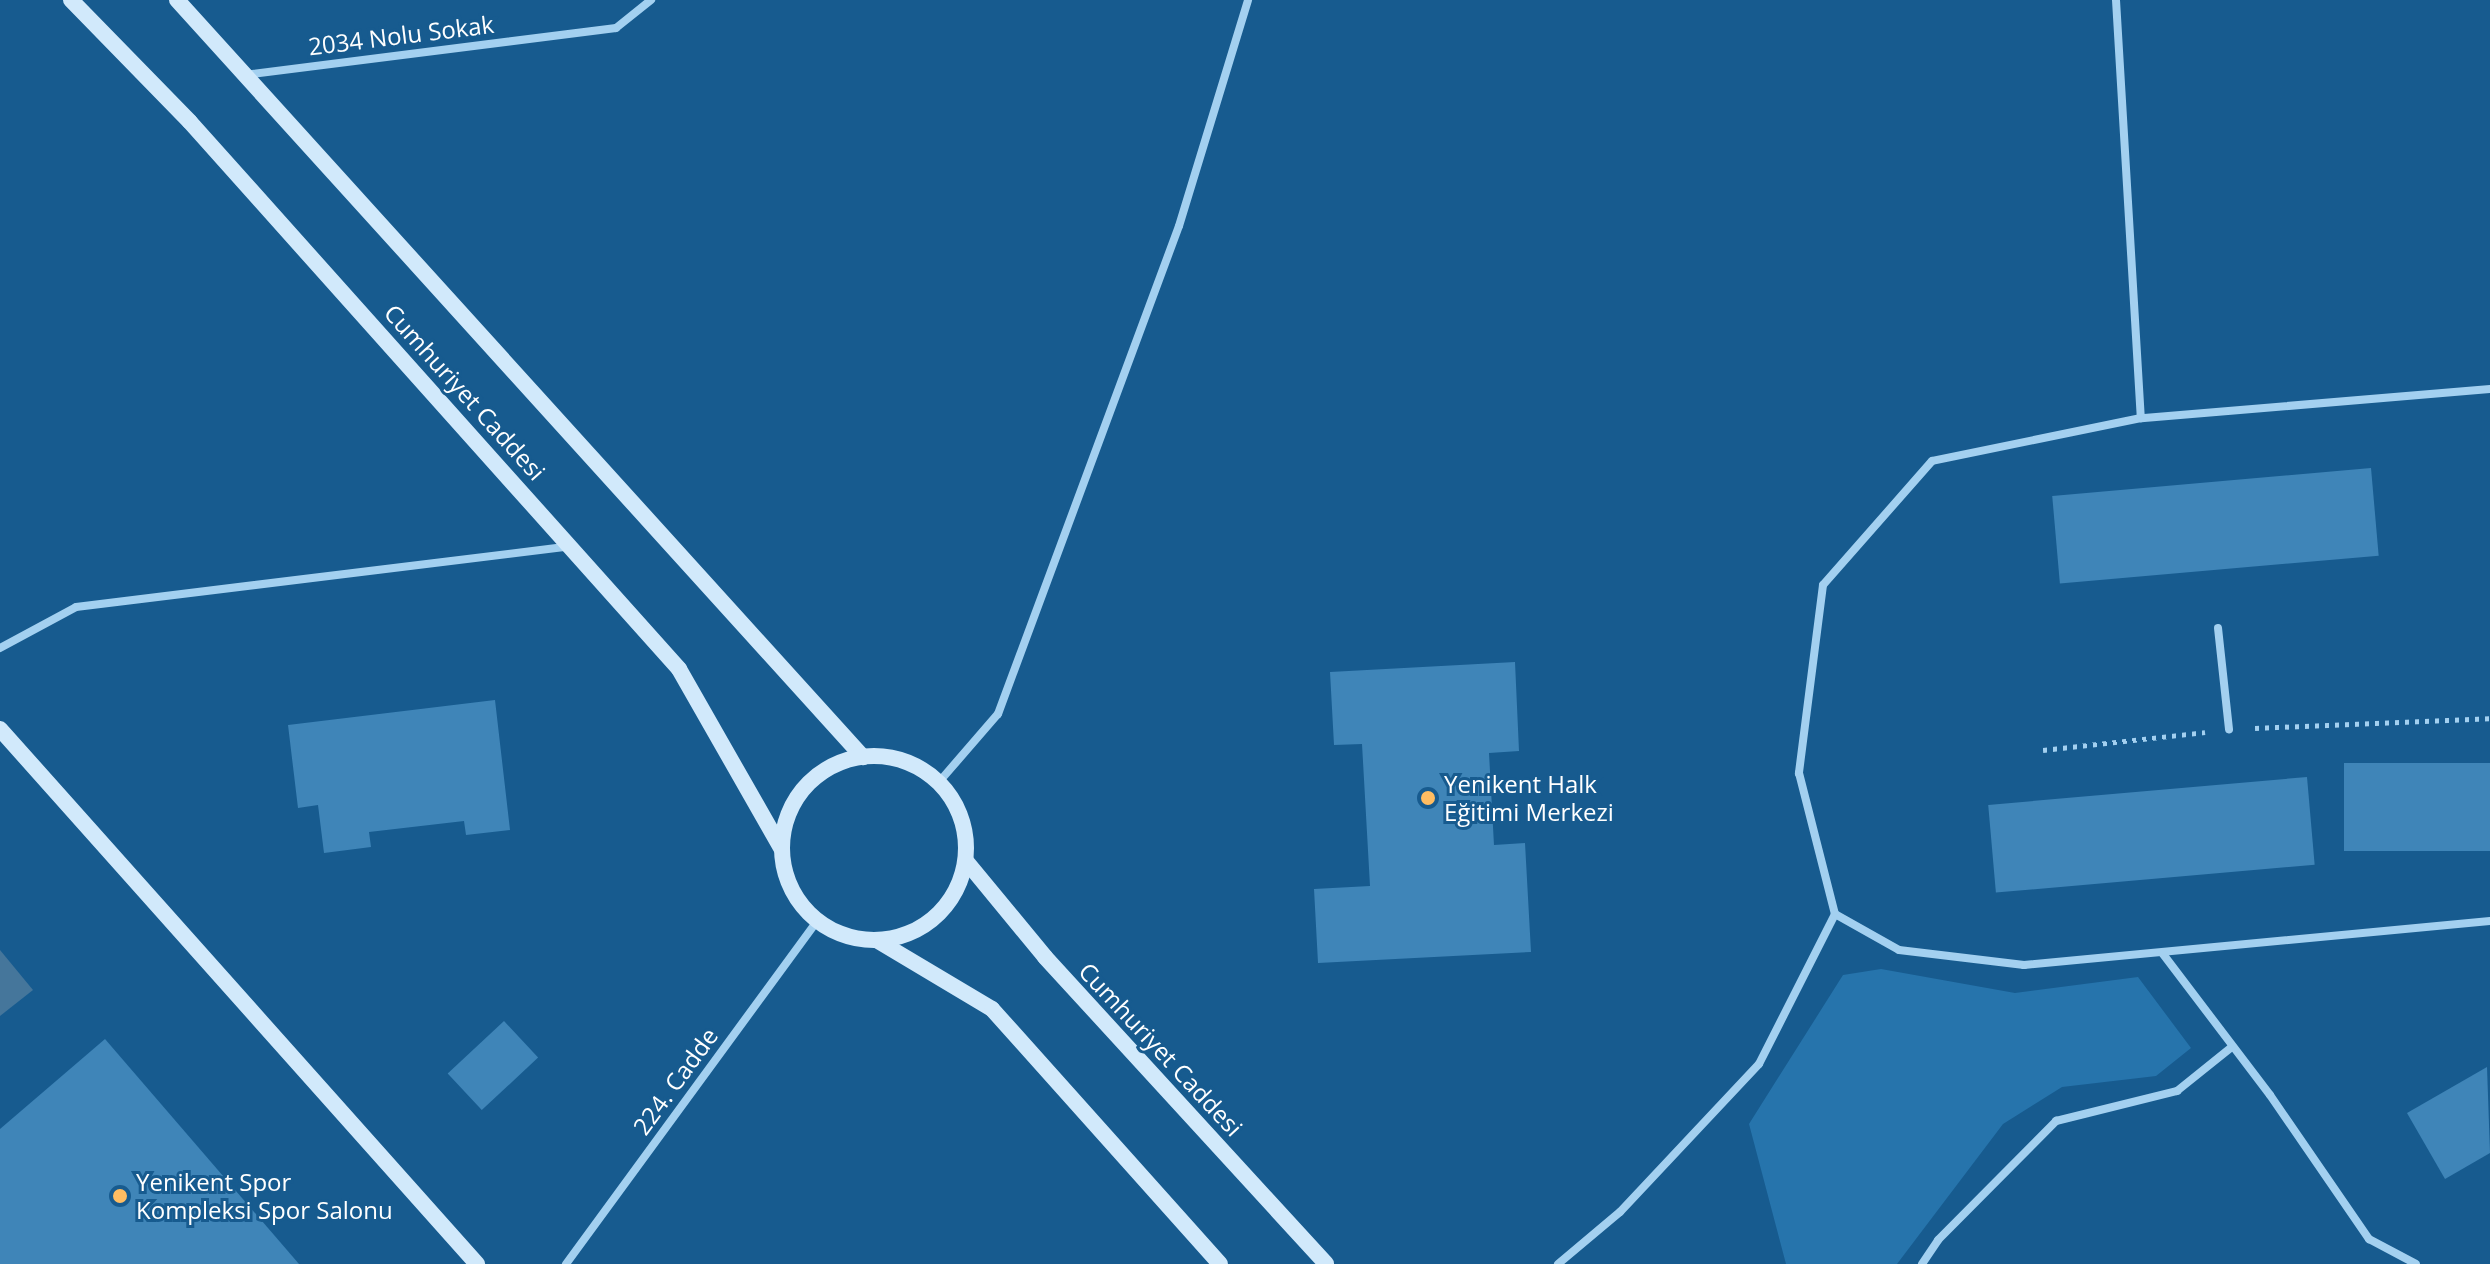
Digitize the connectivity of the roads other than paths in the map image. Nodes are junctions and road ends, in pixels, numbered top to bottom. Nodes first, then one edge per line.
1 (71, 0) edge
2 (177, 0) edge
3 (651, 0) edge
4 (1248, 0) edge
5 (2116, 0) edge
6 (243, 75) junction
7 (2490, 389) edge
8 (2141, 418) junction
9 (573, 546) junction
10 (2218, 628) dead end
11 (0, 648) edge
12 (0, 729) edge
13 (2229, 729) road end
14 (863, 757) junction
15 (939, 782) junction
16 (781, 848) junction
17 (966, 861) junction
18 (1835, 914) junction
19 (817, 921) junction
20 (2490, 921) edge
21 (878, 941) junction
22 (2163, 954) junction
23 (2232, 1047) junction
24 (477, 1264) edge
25 (566, 1264) edge
26 (1220, 1264) edge
27 (1326, 1264) edge
28 (1558, 1264) edge
29 (1922, 1264) edge
30 (2416, 1264) edge

1 - 9 street, Cumhuriyet Caddesi
2 - 6 street, Cumhuriyet Caddesi
3 - 6 street, 2034 Nolu Sokak
4 - 15 street
5 - 8 street
6 - 14 street, Cumhuriyet Caddesi
7 - 8 street
8 - 18 street
9 - 11 street
9 - 16 street, Cumhuriyet Caddesi
10 - 13 street
12 - 24 street
14 - 15 street
14 - 16 street
15 - 17 street
16 - 19 street
17 - 21 street
17 - 27 street, Cumhuriyet Caddesi
18 - 22 street
18 - 28 street
19 - 21 street
19 - 25 street, 224. Cadde
20 - 22 street
21 - 26 street
22 - 23 street
23 - 29 street
23 - 30 street

